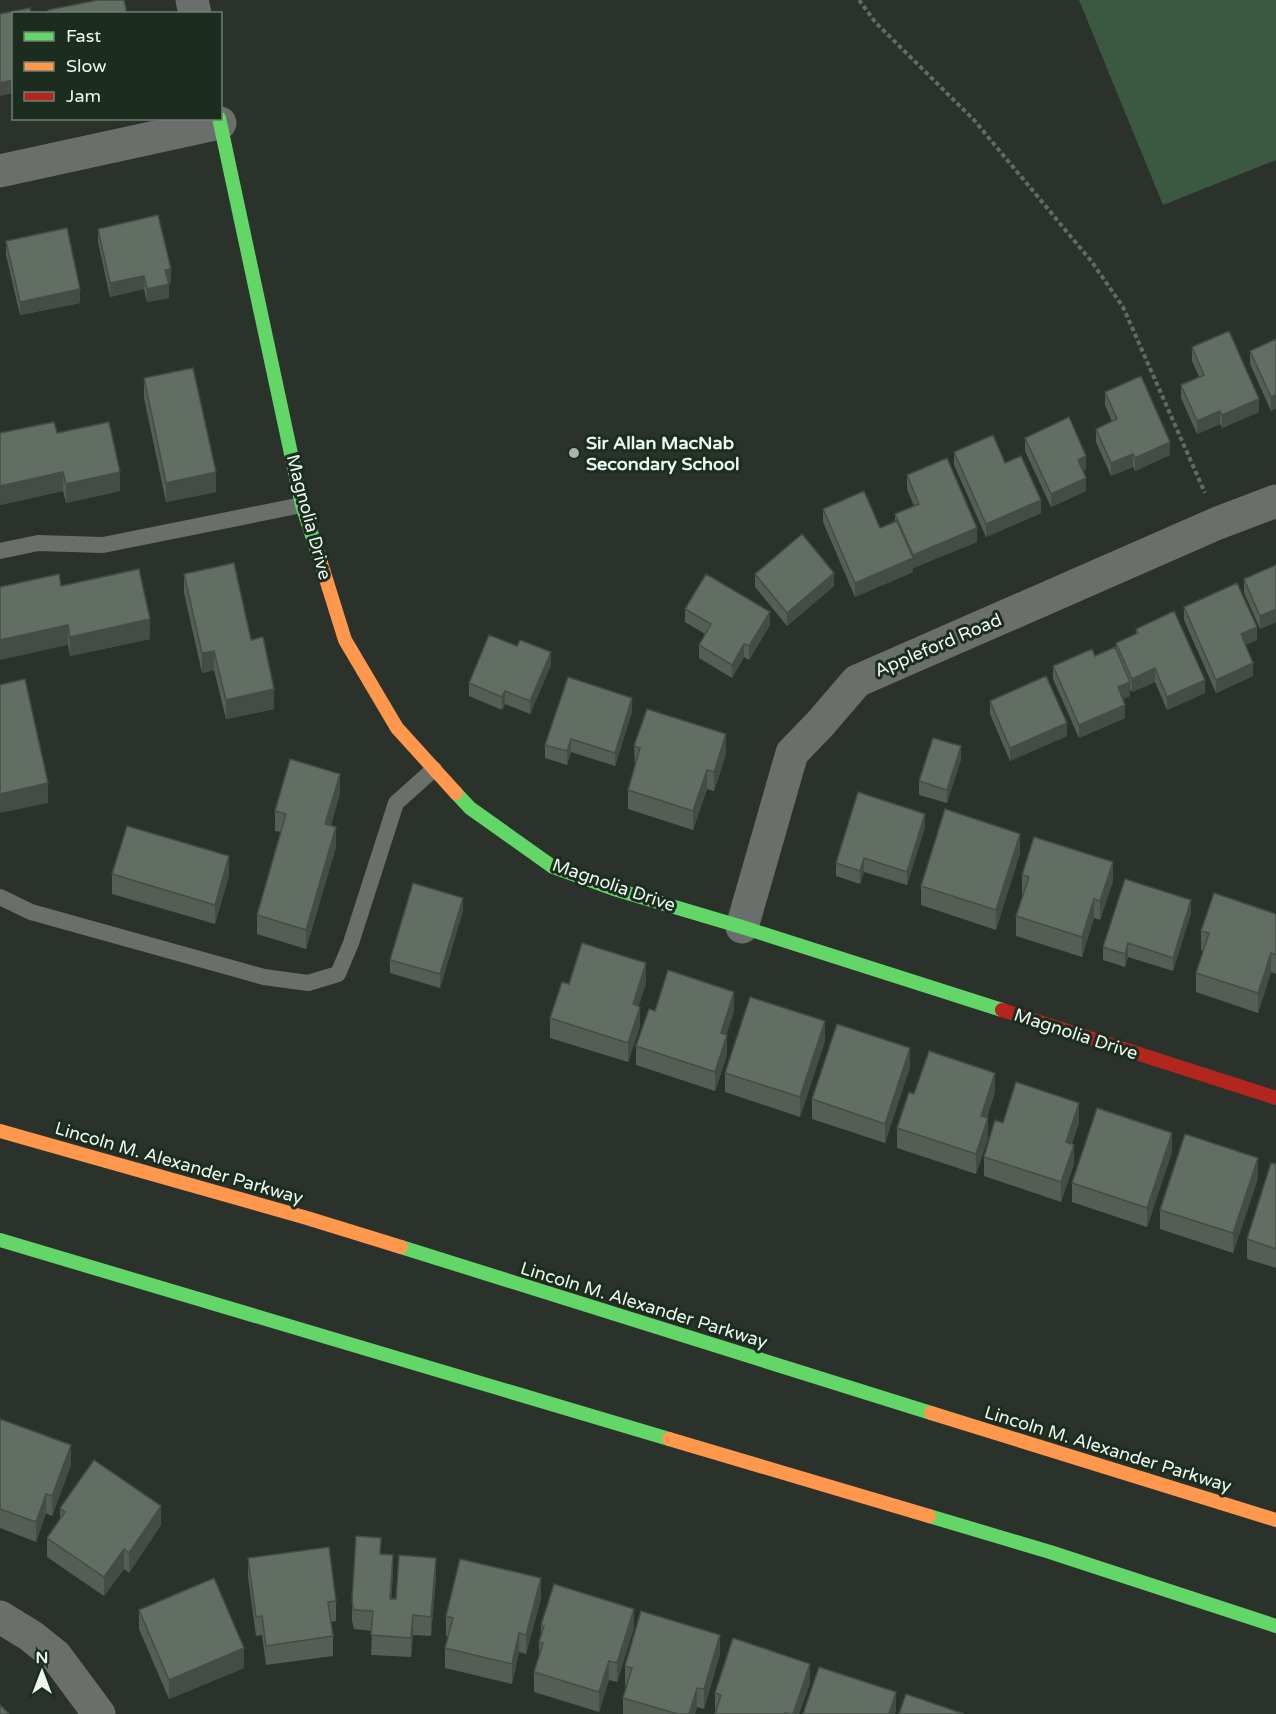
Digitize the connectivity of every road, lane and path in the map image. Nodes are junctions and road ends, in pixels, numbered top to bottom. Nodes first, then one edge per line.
1 (859, 0) edge
2 (219, 121) edge
3 (0, 171) edge
4 (1276, 501) edge
5 (302, 505) junction
6 (1218, 524) junction
7 (0, 551) edge
8 (434, 769) junction
9 (0, 897) edge
10 (742, 927) junction
11 (1276, 1098) edge
12 (0, 1131) edge
13 (0, 1240) edge
14 (1276, 1520) edge
15 (0, 1617) edge
16 (1276, 1626) edge
17 (99, 1714) edge

1 - 6 path
2 - 3 street
2 - 5 main road, Magnolia Drive
4 - 6 street, Appleford Road
5 - 7 lane
5 - 8 main road, Magnolia Drive
6 - 10 street, Appleford Road
8 - 9 lane
8 - 10 main road, Magnolia Drive
10 - 11 main road, Magnolia Drive
12 - 14 main road, Lincoln M. Alexander Parkway
13 - 16 main road
15 - 17 street

